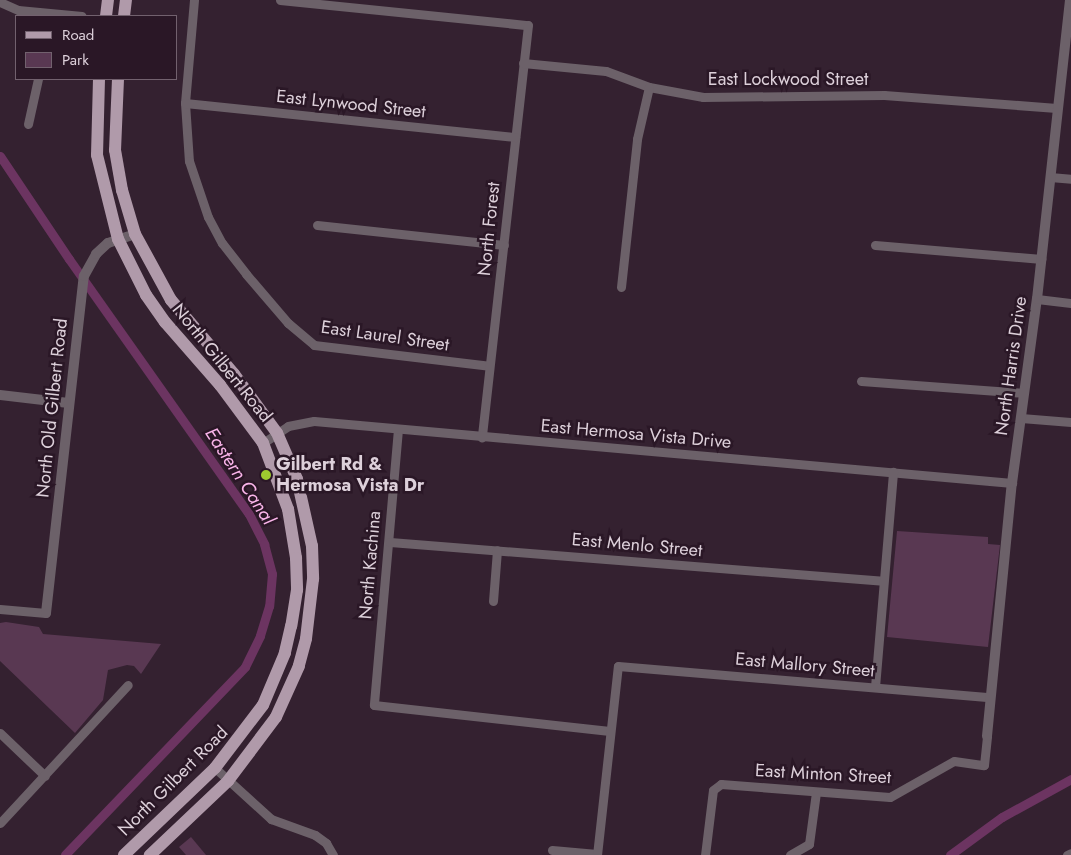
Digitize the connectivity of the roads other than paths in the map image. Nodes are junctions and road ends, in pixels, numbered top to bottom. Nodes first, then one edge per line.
1 (108, 0) edge
2 (126, 0) edge
3 (194, 0) edge
4 (280, 0) edge
5 (0, 2) edge
6 (1070, 3) edge
7 (47, 15) edge
8 (106, 15) edge
9 (124, 15) edge
10 (523, 63) junction
11 (38, 80) edge
12 (99, 80) edge
13 (118, 80) edge
14 (650, 87) junction
15 (184, 103) junction
16 (1057, 108) junction
17 (28, 124) dead end
18 (515, 137) junction
19 (1050, 176) junction
20 (1071, 179) edge
21 (317, 225) dead end
22 (135, 234) junction
23 (118, 239) junction
24 (504, 245) junction
25 (875, 245) dead end
26 (1041, 259) junction
27 (621, 287) dead end
28 (1037, 299) junction
29 (1071, 303) edge
30 (490, 366) junction
31 (861, 381) dead end
32 (1024, 393) junction
33 (0, 395) edge
34 (69, 402) junction
35 (1021, 418) junction
36 (1071, 422) edge
37 (398, 429) junction
38 (277, 434) junction
39 (482, 437) junction
40 (263, 443) junction
41 (893, 472) junction
42 (1012, 483) junction
43 (390, 542) junction
44 (497, 550) junction
45 (882, 580) junction
46 (493, 601) dead end
47 (0, 609) edge
48 (46, 613) joint
49 (128, 685) dead end
50 (875, 687) junction
51 (990, 697) junction
52 (610, 731) junction
53 (0, 733) edge
54 (986, 736) joint
55 (215, 768) junction
56 (45, 776) junction
57 (228, 781) junction
58 (816, 792) junction
59 (0, 823) edge
60 (552, 850) dead end
61 (1071, 853) edge
62 (597, 854) edge
63 (124, 855) edge
64 (150, 855) edge
65 (333, 855) edge
66 (704, 855) edge
67 (790, 855) edge
68 (1066, 855) edge

1 - 8 main road
2 - 9 main road
3 - 15 street
4 - 10 street, North Forest
5 - 7 street
6 - 16 street, North Harris Drive
10 - 14 street, East Lockwood Street
10 - 18 street, North Forest
11 - 17 street
12 - 23 main road, North Gilbert Road
13 - 22 main road, North Gilbert Road
14 - 16 street, East Lockwood Street
14 - 27 street
15 - 18 street, East Lynwood Street
15 - 30 street, East Laurel Street
16 - 19 street, North Harris Drive
18 - 24 street, North Forest
19 - 20 street
19 - 26 street, North Harris Drive
21 - 24 street
22 - 23 street, North Old Gilbert Road
22 - 38 main road, North Gilbert Road
23 - 34 street, North Old Gilbert Road
23 - 40 main road, North Gilbert Road
24 - 30 street, North Forest
25 - 26 street
26 - 28 street, North Harris Drive
28 - 29 street
28 - 32 street, North Harris Drive
30 - 39 street, North Forest
31 - 32 street
32 - 35 street, North Harris Drive
33 - 34 street
34 - 48 street, North Old Gilbert Road
35 - 36 street
35 - 42 street, North Harris Drive
37 - 38 street, East Hermosa Vista Drive
37 - 39 street, East Hermosa Vista Drive
37 - 43 street, North Kachina
38 - 40 street, East Hermosa Vista Drive
38 - 57 main road, North Gilbert Road
39 - 41 street, East Hermosa Vista Drive
40 - 55 main road, North Gilbert Road
41 - 42 street, East Hermosa Vista Drive
41 - 45 street
42 - 51 street, North Harris Drive
43 - 44 street, East Menlo Street
43 - 52 street, North Kachina
44 - 45 street, East Menlo Street
44 - 46 street
45 - 50 street
47 - 48 street
49 - 56 street
50 - 51 street, East Mallory Street
50 - 52 street, East Mallory Street
51 - 54 street, North Harris Drive
52 - 62 street
53 - 56 street
54 - 58 street, East Minton Street
55 - 57 street
55 - 63 main road, North Gilbert Road
56 - 59 street
57 - 64 main road, North Gilbert Road
57 - 65 street
58 - 66 street, East Minton Street
58 - 67 street
60 - 62 street
61 - 68 street

